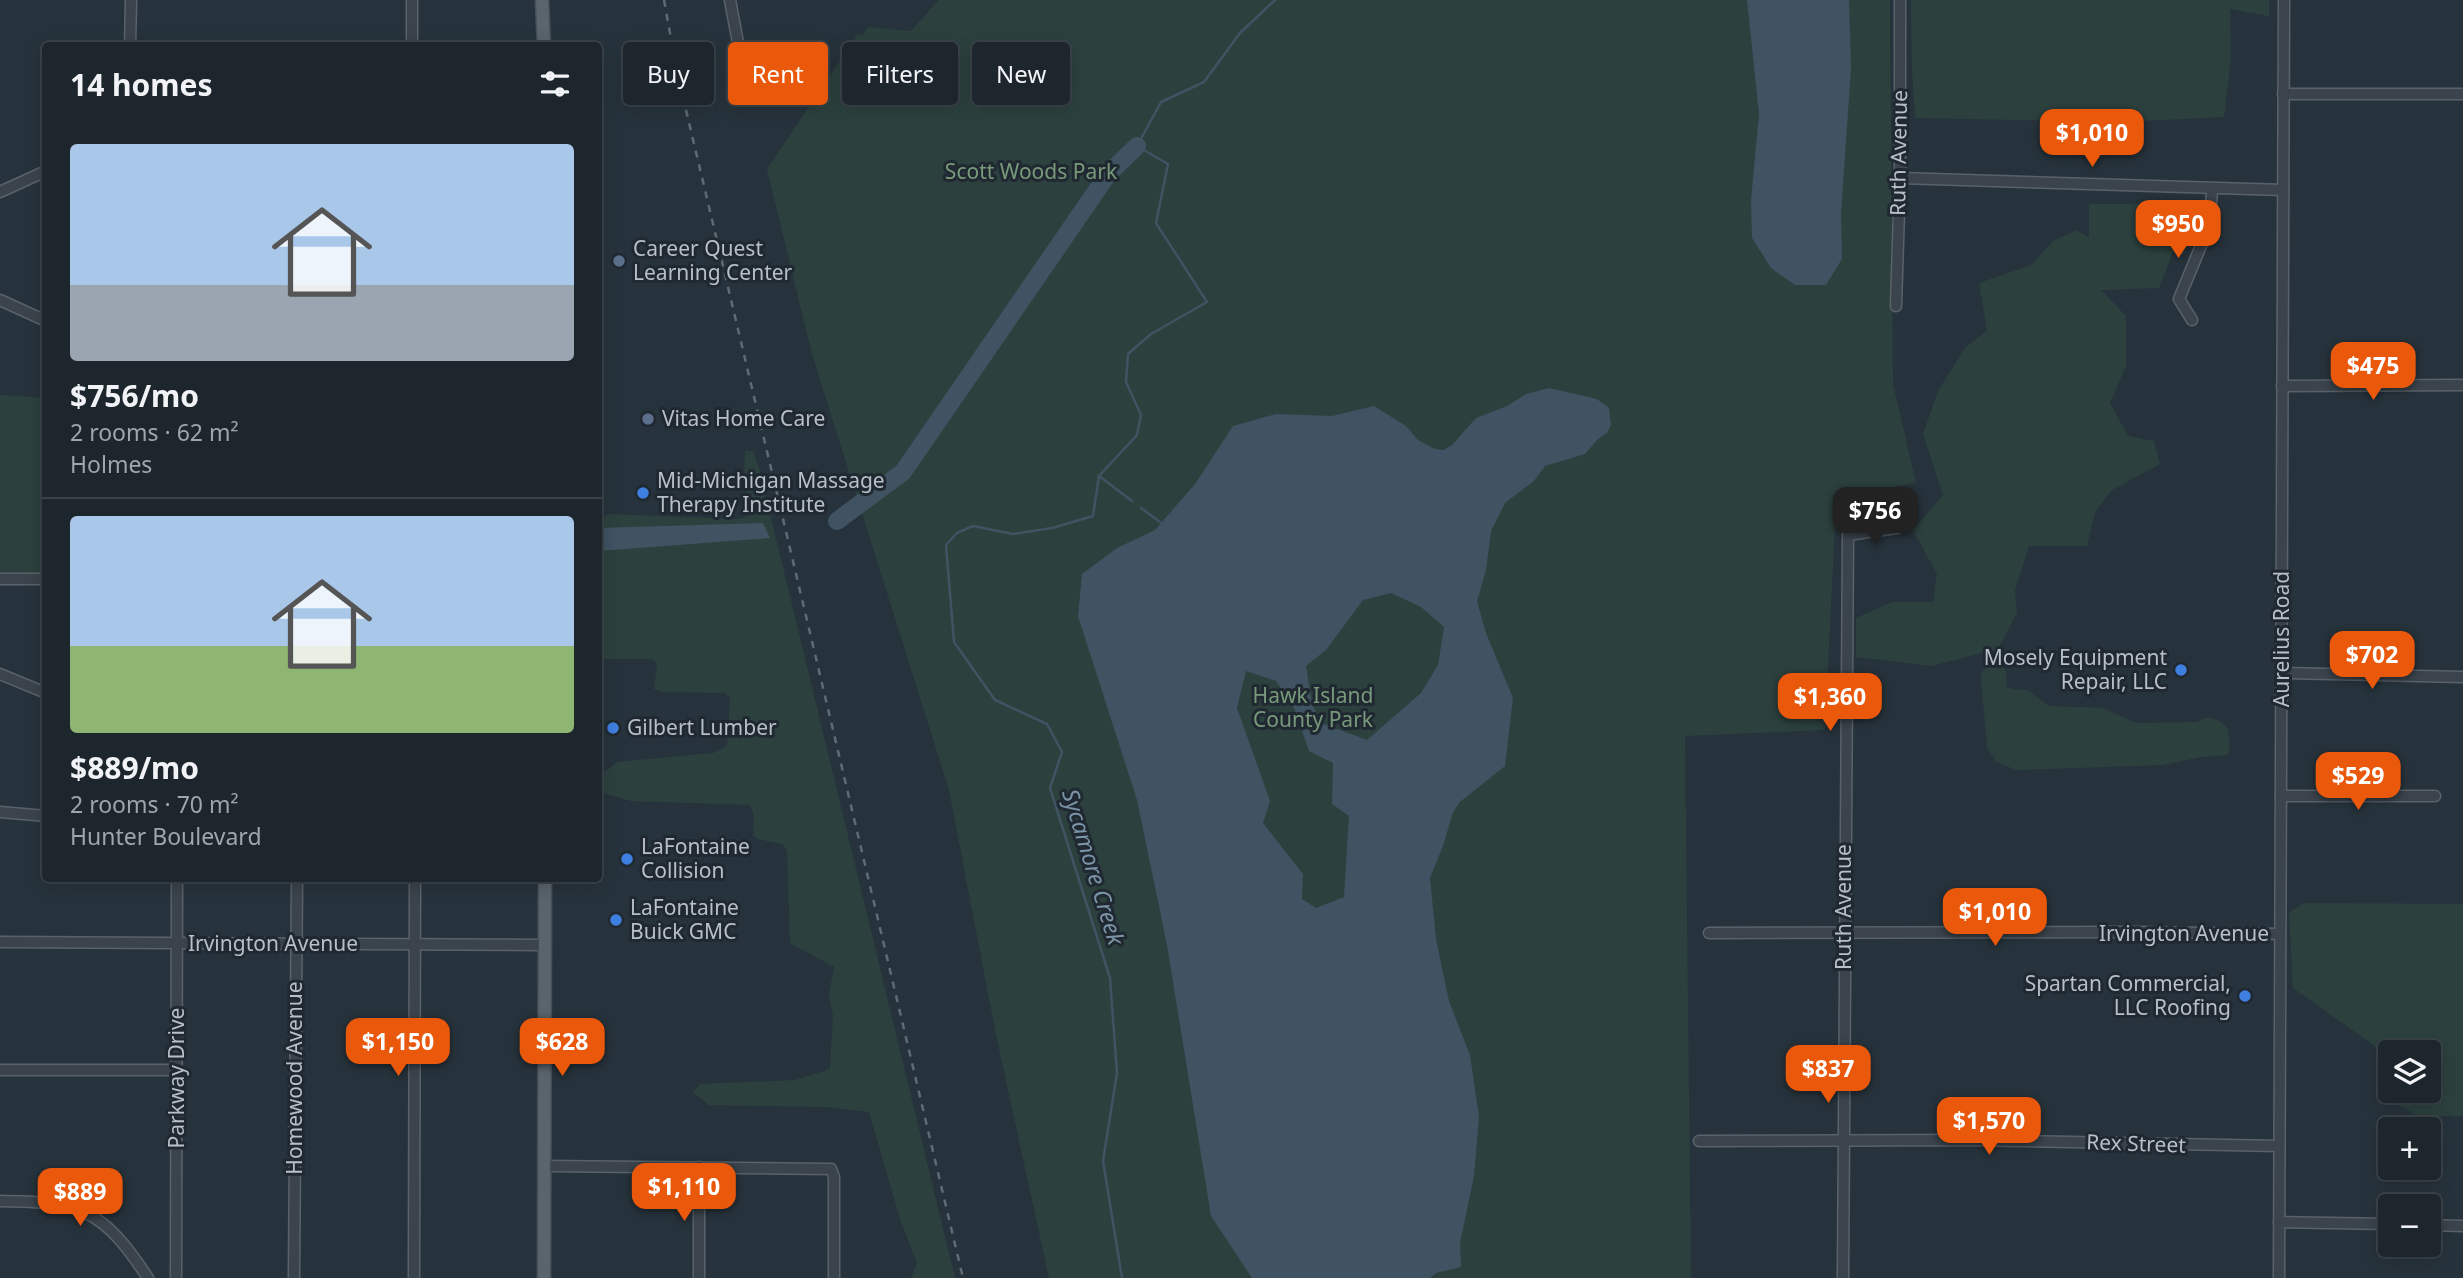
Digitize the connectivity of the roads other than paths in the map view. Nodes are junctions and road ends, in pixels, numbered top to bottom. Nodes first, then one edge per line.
1 (131, 0) edge
2 (412, 0) edge
3 (542, 0) edge
4 (730, 0) edge
5 (1900, 0) edge
6 (2284, 0) edge
7 (130, 42) edge
8 (412, 42) edge
9 (544, 42) edge
10 (738, 42) edge
11 (2283, 94) junction
12 (2463, 94) edge
13 (42, 173) edge
14 (1900, 178) junction
15 (2212, 189) junction
16 (2283, 190) junction
17 (0, 192) edge
18 (0, 300) edge
19 (1896, 306) dead end
20 (42, 319) edge
21 (2192, 320) dead end
22 (2463, 385) edge
23 (2282, 386) junction
24 (1897, 528) dead end
25 (0, 579) edge
26 (42, 579) edge
27 (2282, 673) junction
28 (0, 674) edge
29 (2463, 677) edge
30 (42, 692) edge
31 (2281, 796) junction
32 (2435, 796) dead end
33 (0, 812) edge
34 (42, 816) edge
35 (177, 882) edge
36 (297, 882) edge
37 (415, 882) edge
38 (545, 882) edge
39 (1844, 932) junction
40 (1709, 933) dead end
41 (2280, 934) junction
42 (0, 942) edge
43 (177, 943) junction
44 (296, 944) junction
45 (414, 944) junction
46 (545, 944) junction
47 (0, 1070) edge
48 (177, 1070) junction
49 (1844, 1140) junction
50 (1699, 1141) dead end
51 (2279, 1146) junction
52 (545, 1166) junction
53 (699, 1167) junction
54 (0, 1201) edge
55 (2279, 1222) junction
56 (2378, 1224) edge
57 (2441, 1225) edge
58 (2463, 1226) edge
59 (148, 1278) edge
60 (176, 1278) edge
61 (294, 1278) edge
62 (414, 1278) edge
63 (544, 1278) edge
64 (699, 1278) edge
65 (834, 1278) edge
66 (1843, 1278) edge
67 (2279, 1278) edge

1 - 7 street
2 - 8 street
3 - 9 main road
4 - 10 street
5 - 14 street, Ruth Avenue
6 - 11 street, Aurelius Road
11 - 12 street
11 - 16 street, Aurelius Road
13 - 17 street
14 - 15 street
14 - 19 street, Ruth Avenue
15 - 16 street
15 - 21 street
16 - 23 street, Aurelius Road
18 - 20 street
22 - 23 street
23 - 27 street, Aurelius Road
24 - 39 street, Ruth Avenue
25 - 26 street
27 - 29 street
27 - 31 street, Aurelius Road
28 - 30 street
31 - 32 street
31 - 41 street, Aurelius Road
33 - 34 street
35 - 43 street, Parkway Drive
36 - 44 street, Homewood Avenue
37 - 45 street
38 - 46 main road
39 - 40 street, Irvington Avenue
39 - 41 street, Irvington Avenue
39 - 49 street, Ruth Avenue
41 - 51 street, Aurelius Road
42 - 43 street, Irvington Avenue
43 - 44 street, Irvington Avenue
43 - 48 street, Parkway Drive
44 - 45 street, Irvington Avenue
44 - 61 street, Homewood Avenue
45 - 46 street, Irvington Avenue
45 - 62 street
46 - 52 main road
47 - 48 street
48 - 60 street, Parkway Drive
49 - 50 street, Rex Street
49 - 51 street, Rex Street
49 - 66 street, Ruth Avenue
51 - 55 street, Aurelius Road
52 - 53 street
52 - 63 main road
53 - 64 street
53 - 65 street
54 - 59 street
55 - 56 street
55 - 67 street, Aurelius Road
57 - 58 street

